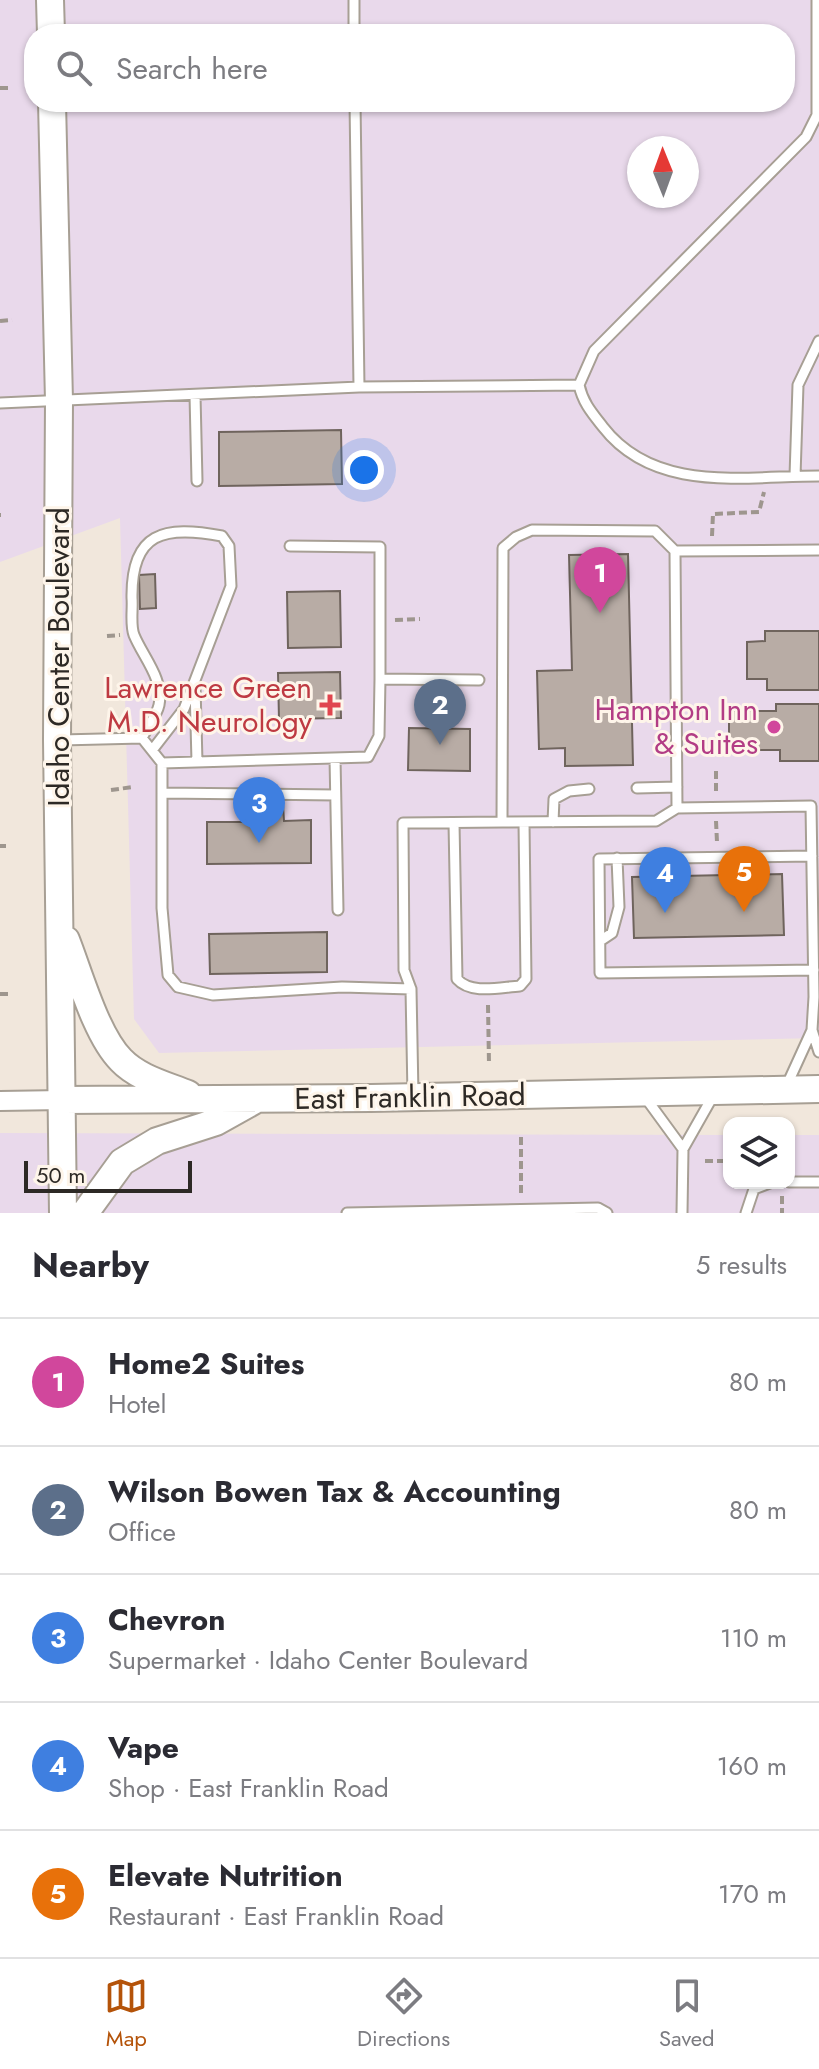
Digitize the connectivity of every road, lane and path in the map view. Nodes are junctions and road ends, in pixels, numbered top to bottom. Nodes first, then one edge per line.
1 (50, 0) edge
2 (354, 0) edge
3 (817, 0) edge
4 (51, 24) edge
5 (354, 24) edge
6 (0, 88) edge
7 (8, 88) dead end
8 (52, 112) edge
9 (355, 112) edge
10 (12, 320) dead end
11 (0, 321) edge
12 (819, 341) edge
13 (579, 385) junction
14 (359, 387) junction
15 (195, 395) junction
16 (59, 401) junction
17 (0, 403) edge
18 (795, 476) junction
19 (819, 476) edge
20 (767, 477) junction
21 (197, 481) dead end
22 (712, 536) dead end
23 (290, 546) dead end
24 (819, 550) edge
25 (675, 551) junction
26 (420, 619) dead end
27 (380, 620) junction
28 (380, 679) junction
29 (479, 680) dead end
30 (195, 682) junction
31 (142, 738) junction
32 (57, 740) junction
33 (153, 749) junction
34 (335, 758) junction
35 (197, 762) junction
36 (162, 763) junction
37 (716, 771) dead end
38 (133, 787) dead end
39 (677, 787) junction
40 (637, 788) dead end
41 (589, 789) dead end
42 (111, 790) dead end
43 (716, 791) dead end
44 (162, 793) junction
45 (335, 795) junction
46 (677, 808) junction
47 (815, 810) edge
48 (716, 819) dead end
49 (502, 822) junction
50 (524, 822) junction
51 (553, 822) junction
52 (454, 823) junction
53 (731, 842) dead end
54 (812, 856) junction
55 (617, 858) junction
56 (816, 876) edge
57 (338, 910) dead end
58 (60, 925) junction
59 (600, 941) junction
60 (814, 970) junction
61 (411, 989) junction
62 (0, 994) edge
63 (8, 994) dead end
64 (816, 997) edge
65 (488, 999) dead end
66 (812, 1030) junction
67 (819, 1052) edge
68 (489, 1064) dead end
69 (819, 1089) edge
70 (785, 1090) junction
71 (716, 1091) junction
72 (642, 1093) junction
73 (413, 1097) junction
74 (199, 1099) junction
75 (257, 1099) junction
76 (63, 1100) junction
77 (0, 1101) edge
78 (521, 1136) dead end
79 (683, 1149) junction
80 (705, 1161) dead end
81 (723, 1161) edge
82 (795, 1182) edge
83 (819, 1182) edge
84 (754, 1189) edge
85 (521, 1196) dead end
86 (782, 1196) dead end
87 (63, 1213) edge
88 (85, 1213) edge
89 (347, 1213) edge
90 (607, 1213) edge
91 (682, 1213) edge
92 (746, 1213) edge
93 (782, 1213) edge

1 - 4 main road
2 - 5 lane
3 - 13 lane
6 - 7 path
8 - 16 main road, Idaho Center Boulevard
9 - 14 lane
10 - 11 path
12 - 18 lane
13 - 14 lane
13 - 20 lane
14 - 15 lane
15 - 16 lane
15 - 21 lane
16 - 17 lane
16 - 32 main road, Idaho Center Boulevard
18 - 19 lane
18 - 20 lane
20 - 22 path
23 - 27 lane
24 - 25 lane
25 - 39 lane
25 - 49 lane
26 - 27 path
27 - 28 lane
28 - 29 lane
28 - 34 lane
30 - 31 lane
30 - 33 lane
30 - 35 lane
31 - 32 lane
31 - 33 lane
32 - 58 main road, Idaho Center Boulevard
33 - 36 lane
34 - 35 lane
34 - 45 lane
35 - 36 lane
36 - 44 lane
37 - 43 path
38 - 42 path
39 - 40 lane
39 - 46 lane
41 - 51 lane
44 - 45 lane
44 - 61 lane
45 - 57 lane
46 - 47 lane
46 - 51 lane
47 - 54 lane
48 - 53 path
49 - 50 lane
49 - 52 lane
50 - 51 lane
50 - 52 lane
52 - 61 lane
54 - 55 lane
54 - 56 lane
55 - 59 lane
55 - 59 lane
56 - 60 lane
58 - 74 main road
58 - 76 main road, Idaho Center Boulevard
59 - 60 lane
60 - 64 lane
61 - 73 lane
62 - 63 path
64 - 66 lane
65 - 68 path
66 - 67 lane
66 - 70 lane
69 - 70 main road, East Franklin Road
70 - 71 main road, East Franklin Road
71 - 72 main road, East Franklin Road
71 - 79 lane
72 - 73 main road, East Franklin Road
72 - 79 lane
73 - 75 main road, East Franklin Road
74 - 75 main road, East Franklin Road
74 - 76 main road, East Franklin Road
75 - 88 main road
76 - 77 street, East Franklin Road
76 - 87 main road, Idaho Center Boulevard
78 - 85 path
79 - 91 lane
80 - 81 path
82 - 83 lane
84 - 92 lane
86 - 93 path
89 - 90 lane

